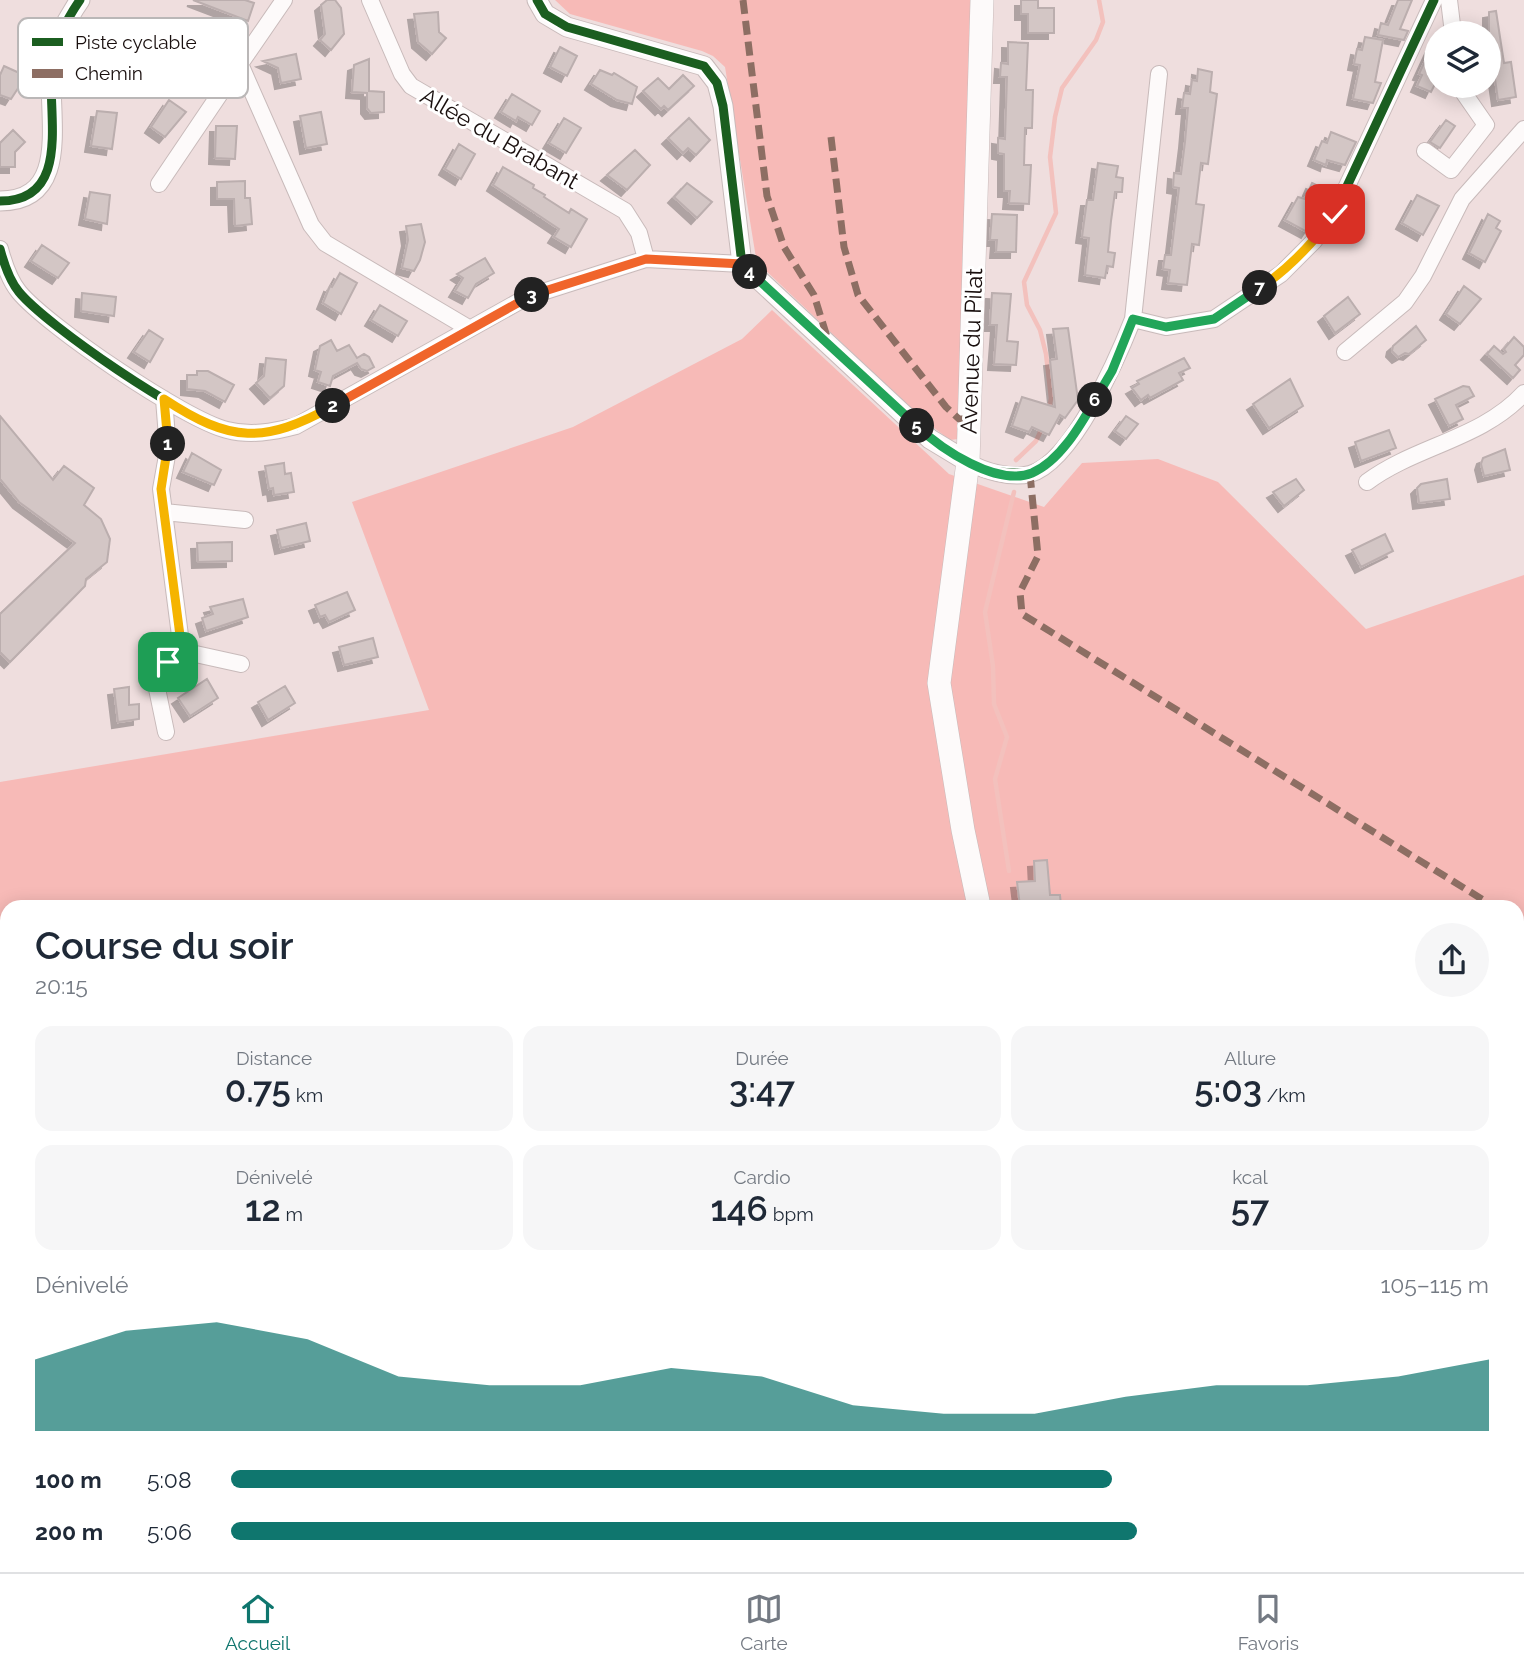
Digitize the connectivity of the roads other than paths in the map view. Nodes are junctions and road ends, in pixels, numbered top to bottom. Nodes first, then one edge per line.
1 (80, 0) edge
2 (284, 0) edge
3 (370, 0) edge
4 (537, 0) edge
5 (982, 0) edge
6 (1434, 0) edge
7 (1449, 0) edge
8 (70, 18) edge
9 (1452, 21) edge
10 (248, 52) edge
11 (1159, 74) dead end
12 (248, 82) edge
13 (52, 98) edge
14 (217, 98) edge
15 (1468, 98) edge
16 (1524, 129) edge
17 (1425, 151) dead end
18 (159, 184) dead end
19 (0, 201) edge
20 (0, 249) edge
21 (646, 259) junction
22 (742, 264) junction
23 (1133, 319) junction
24 (470, 328) junction
25 (1345, 352) dead end
26 (1524, 393) edge
27 (164, 399) junction
28 (968, 462) junction
29 (1367, 482) dead end
30 (164, 512) junction
31 (245, 520) dead end
32 (182, 651) junction
33 (241, 664) dead end
34 (166, 733) dead end
35 (978, 900) edge

1 - 8 street
2 - 10 street
3 - 21 street, Allée du Brabant
4 - 22 street
5 - 28 main road, Avenue du Pilat
6 - 23 street
7 - 9 street
11 - 23 street
12 - 24 street
13 - 19 street
14 - 18 street
15 - 17 street
16 - 25 street
20 - 27 street
21 - 22 street
21 - 24 street
22 - 28 street
23 - 28 street
24 - 27 street
26 - 29 street
27 - 30 street
28 - 35 main road, Avenue du Pilat
30 - 31 street
30 - 32 street
32 - 33 street
32 - 34 street

